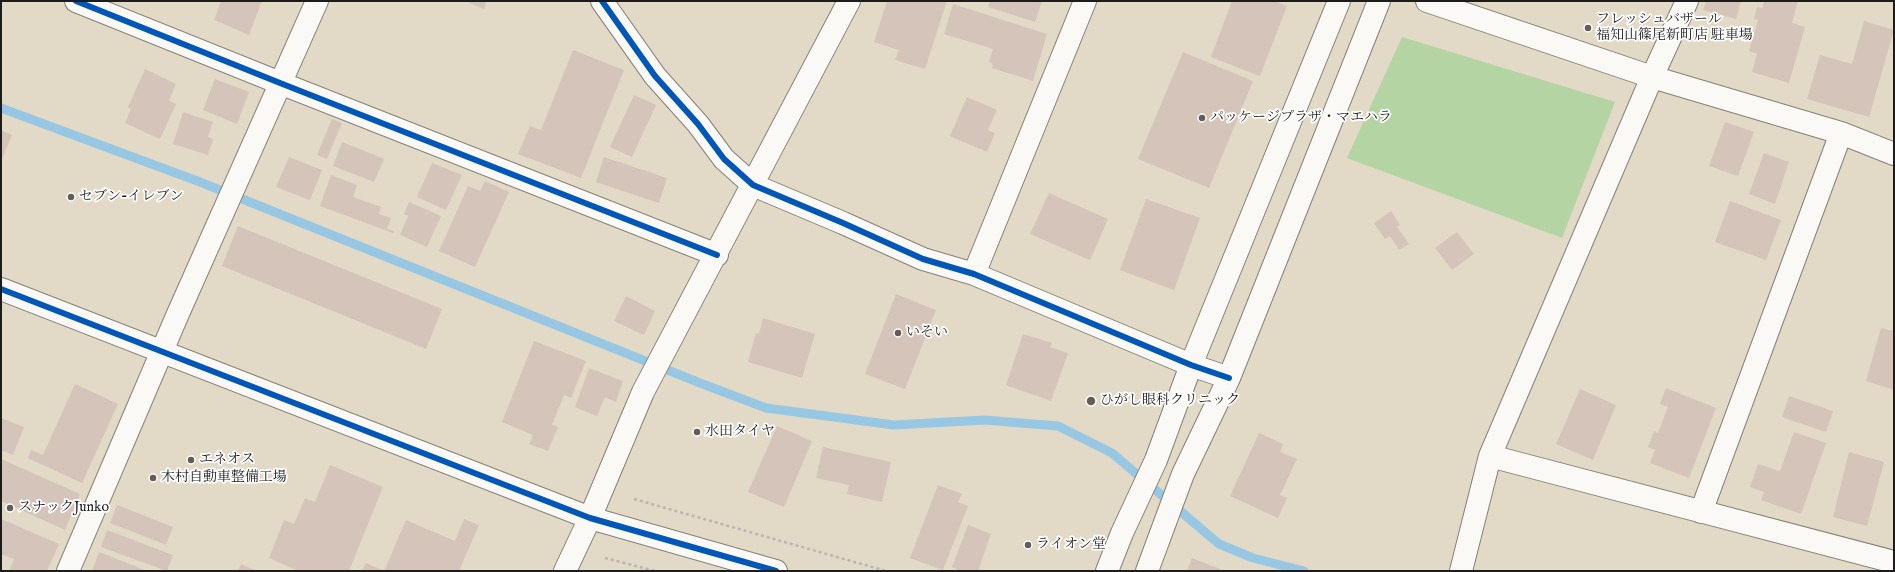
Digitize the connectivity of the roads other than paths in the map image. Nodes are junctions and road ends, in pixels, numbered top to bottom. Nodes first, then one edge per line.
1 (76, 1) edge
2 (317, 1) edge
3 (602, 1) edge
4 (849, 1) edge
5 (1085, 1) edge
6 (1339, 1) edge
7 (1379, 1) edge
8 (1427, 1) edge
9 (1687, 1) edge
10 (1652, 77) junction
11 (280, 84) junction
12 (1841, 133) junction
13 (1894, 154) edge
14 (753, 186) junction
15 (717, 255) junction
16 (974, 274) junction
17 (1, 289) edge
18 (162, 353) junction
19 (1191, 365) junction
20 (1229, 378) junction
21 (1490, 456) junction
22 (1701, 512) junction
23 (590, 518) junction
24 (1894, 562) edge
25 (68, 571) edge
26 (566, 571) edge
27 (776, 571) edge
28 (1107, 571) edge
29 (1147, 571) edge
30 (1461, 571) edge

1 - 11 street
2 - 11 street
3 - 14 street
4 - 14 street
5 - 16 street
6 - 19 street
7 - 20 street
8 - 10 street
9 - 10 street
10 - 12 street
10 - 21 street
11 - 15 street
11 - 18 street
12 - 13 street
12 - 22 street
14 - 15 street
14 - 16 street
15 - 23 street
16 - 19 street
17 - 18 street
18 - 23 street
18 - 25 street
19 - 20 street
19 - 28 street
20 - 29 street
21 - 22 street
21 - 30 street
22 - 24 street
23 - 26 street
23 - 27 street

